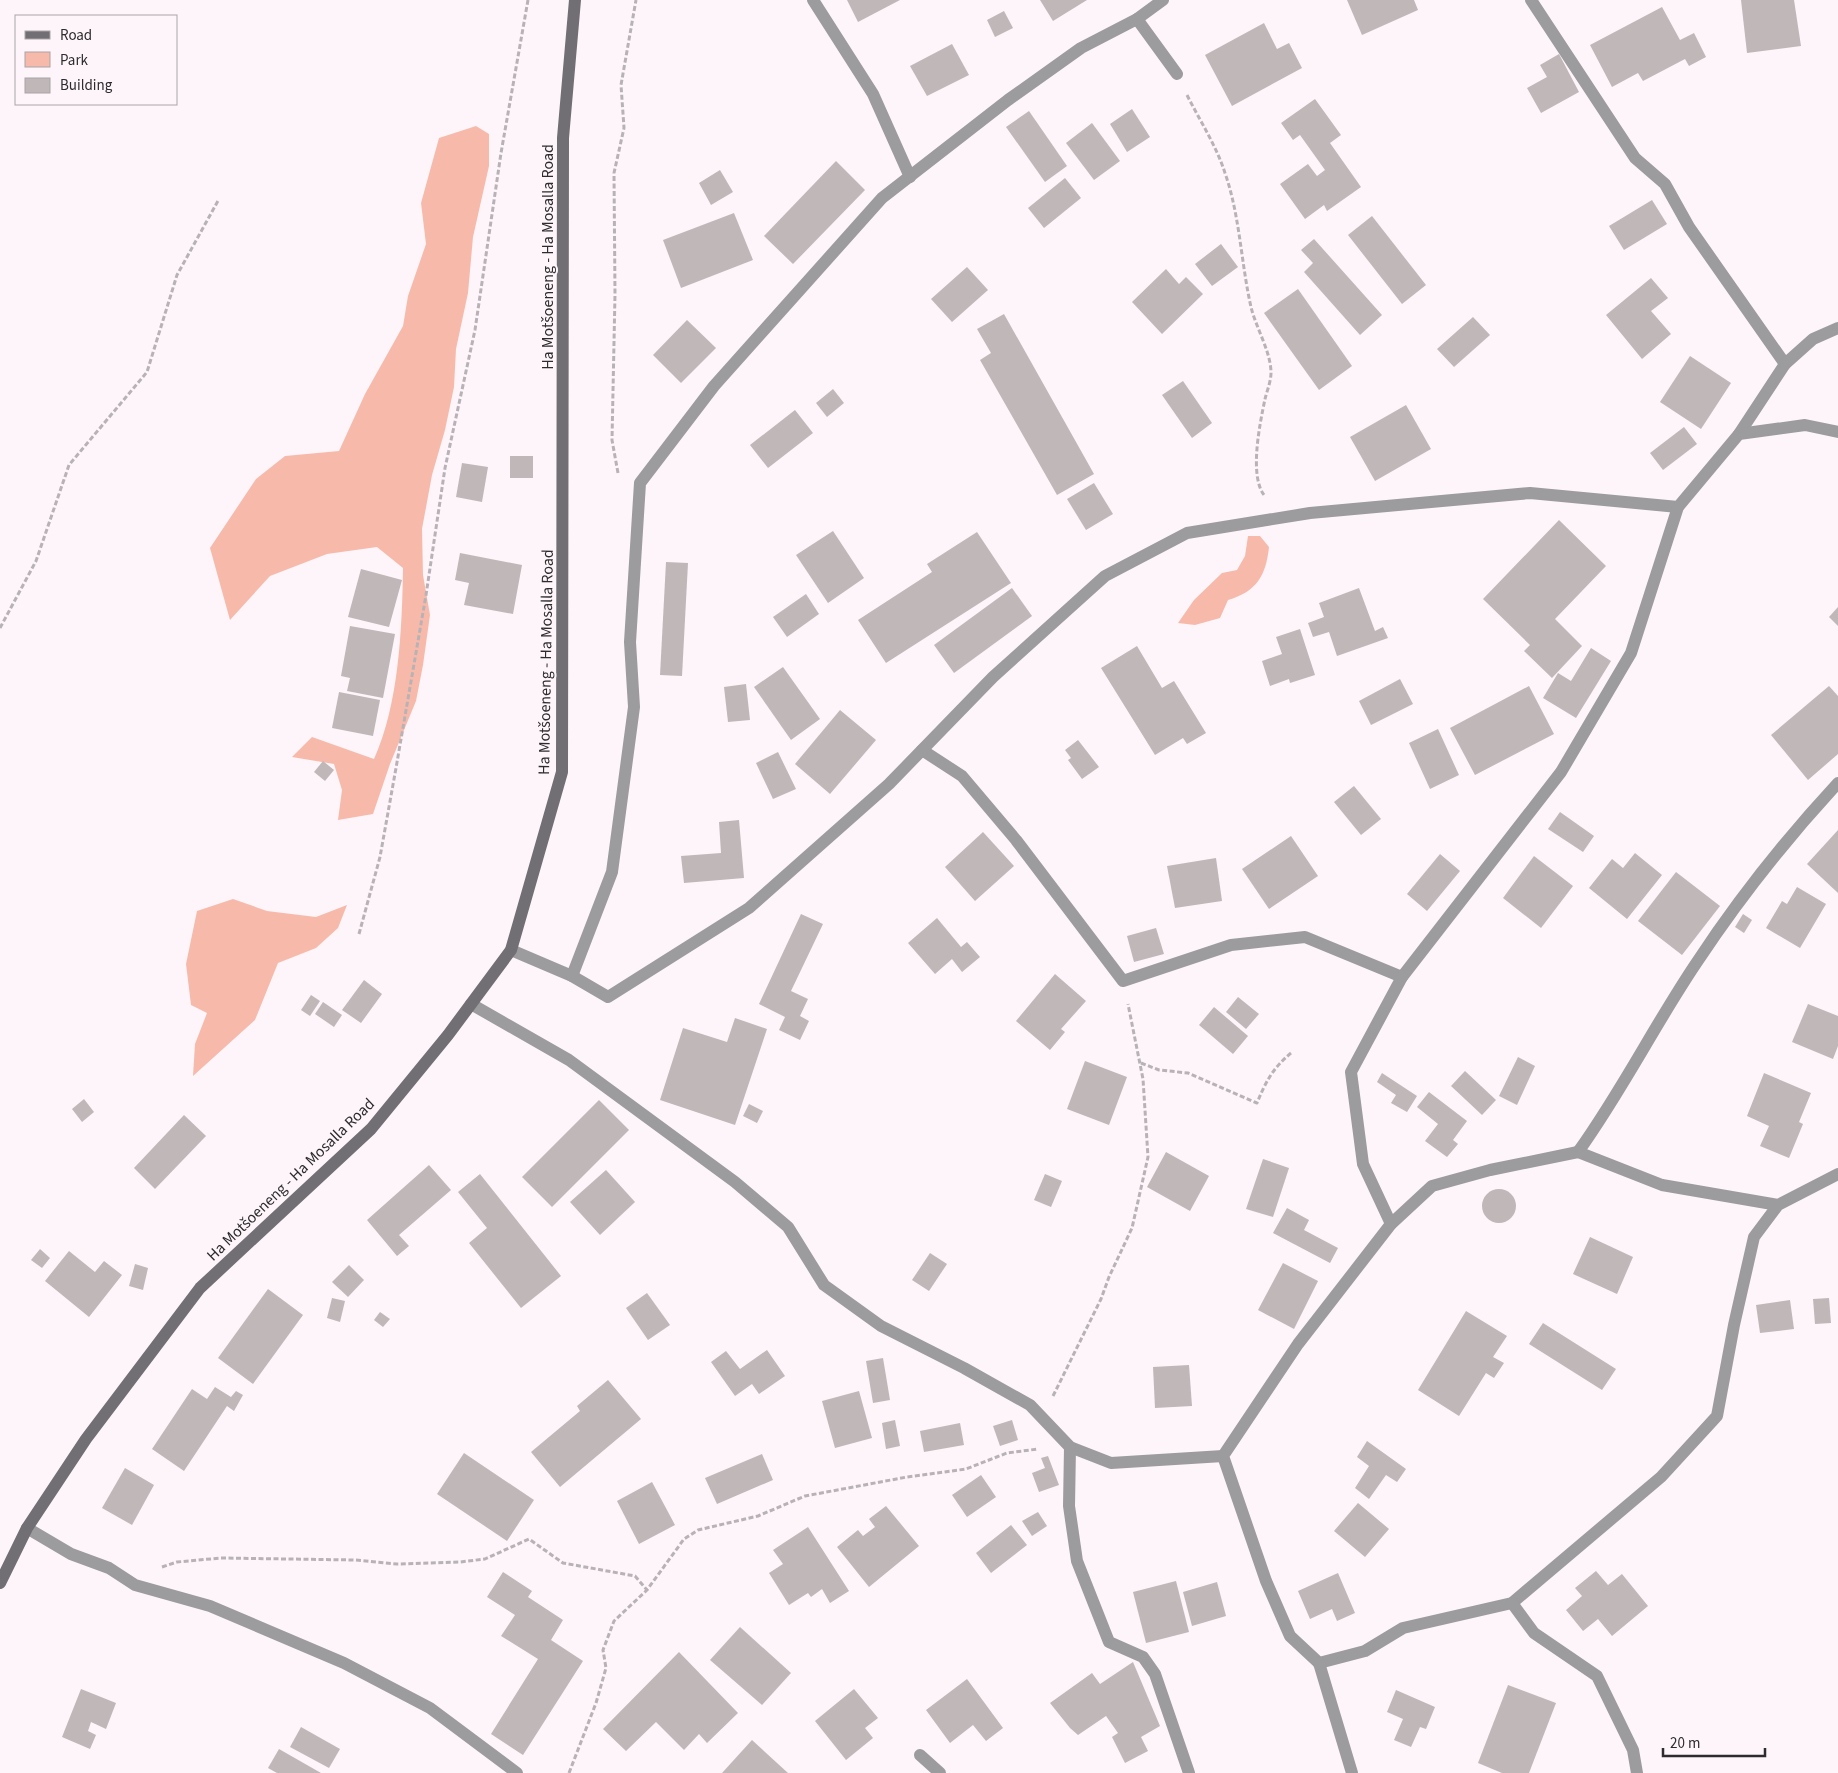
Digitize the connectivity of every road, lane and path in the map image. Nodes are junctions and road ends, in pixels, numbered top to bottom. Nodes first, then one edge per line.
1 (528, 0) edge
2 (575, 0) edge
3 (636, 0) edge
4 (813, 0) edge
5 (1164, 0) edge
6 (1531, 0) edge
7 (1137, 19) junction
8 (1177, 74) joint
9 (910, 177) junction
10 (219, 200) dead end
11 (1838, 328) edge
12 (1785, 364) junction
13 (1838, 432) edge
14 (1739, 434) junction
15 (639, 496) junction
16 (1678, 507) junction
17 (1282, 518) junction
18 (0, 628) edge
19 (922, 750) junction
20 (1838, 783) edge
21 (359, 934) dead end
22 (511, 950) junction
23 (572, 976) junction
24 (1402, 977) junction
25 (1123, 981) junction
26 (471, 1004) junction
27 (1292, 1053) dead end
28 (1140, 1063) junction
29 (1578, 1152) junction
30 (1838, 1174) edge
31 (1778, 1205) junction
32 (1391, 1224) junction
33 (1030, 1404) junction
34 (1070, 1447) junction
35 (1223, 1456) junction
36 (26, 1528) junction
37 (0, 1583) edge
38 (135, 1585) junction
39 (647, 1590) junction
40 (1512, 1603) junction
41 (1319, 1663) junction
42 (920, 1754) dead end
43 (517, 1773) edge
44 (569, 1773) edge
45 (940, 1773) edge
46 (1189, 1773) edge
47 (1352, 1773) edge
48 (1637, 1773) edge

1 - 21 path
2 - 22 main road, Ha Motšoeneng - Ha Mosalla Road
3 - 15 path
4 - 9 street
5 - 7 street
6 - 12 street
7 - 8 street
7 - 9 street
8 - 17 path
9 - 15 street
10 - 18 path
11 - 12 street
12 - 14 street
13 - 14 street
14 - 16 street
15 - 23 street
16 - 17 street
16 - 24 street
17 - 19 street
19 - 23 street
19 - 25 street
20 - 29 street
22 - 23 street
22 - 26 main road, Ha Motšoeneng - Ha Mosalla Road
24 - 25 street
24 - 32 street
25 - 28 path
26 - 33 street
26 - 36 main road, Ha Motšoeneng - Ha Mosalla Road
27 - 28 path
28 - 33 path
29 - 31 street
29 - 32 street
30 - 31 street
31 - 40 street
32 - 35 street
33 - 34 street
34 - 35 street
34 - 39 path
34 - 46 street
35 - 41 street
36 - 37 main road, Ha Motšoeneng - Ha Mosalla Road
36 - 38 street
38 - 39 path
38 - 43 street
39 - 44 path
40 - 41 street
40 - 48 street
41 - 47 street
42 - 45 street

